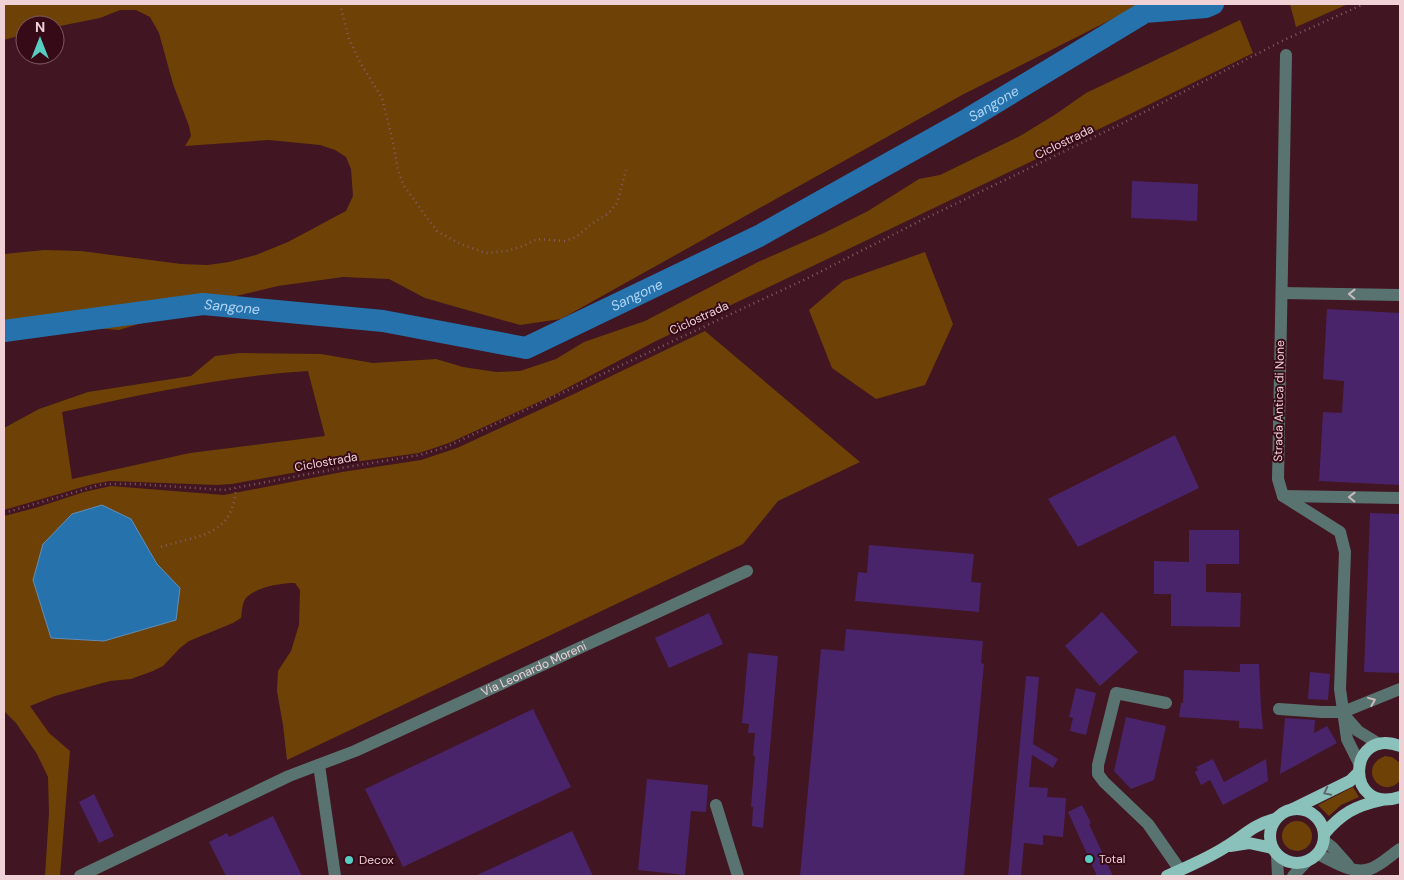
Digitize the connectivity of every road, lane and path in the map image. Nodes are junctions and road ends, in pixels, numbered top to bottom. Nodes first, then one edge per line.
1 (340, 4) edge
2 (1364, 4) edge
3 (1286, 55) dead end
4 (626, 170) dead end
5 (1282, 293) junction
6 (1400, 295) edge
7 (236, 488) junction
8 (1284, 496) junction
9 (1400, 498) edge
10 (4, 513) edge
11 (160, 547) dead end
12 (747, 571) dead end
13 (1400, 689) edge
14 (1166, 703) dead end
15 (1279, 709) dead end
16 (1344, 714) junction
17 (1379, 744) junction
18 (1398, 744) edge
19 (319, 765) junction
20 (1359, 768) junction
21 (1400, 797) edge
22 (1382, 800) junction
23 (716, 805) dead end
24 (1293, 809) junction
25 (1275, 819) junction
26 (1324, 838) junction
27 (1227, 847) junction
28 (1400, 848) edge
29 (1274, 852) junction
30 (1318, 854) junction
31 (1306, 862) junction
32 (1352, 869) junction
33 (1180, 870) junction
34 (80, 876) edge
35 (335, 876) edge
36 (738, 876) edge
37 (1167, 876) edge
38 (1278, 876) edge
39 (1293, 876) edge

1 - 4 path
2 - 7 path, Ciclostrada
3 - 5 street, Strada Antica di None
6 -> 5 street
5 - 8 street, Strada Antica di None
7 - 10 path, Ciclostrada
7 - 11 path
9 -> 8 street
8 - 16 street
12 - 19 street, Via Leonardo Moreni
16 -> 13 street
14 - 33 street
15 - 16 street
16 - 17 street
16 - 20 street
17 - 18 main road
17 - 20 main road
19 - 34 street, Via Leonardo Moreni
19 - 35 street
20 - 22 main road
20 -> 24 main road
21 - 22 main road
22 - 26 main road
23 - 36 street
24 - 25 main road
24 - 26 main road
25 - 27 main road
25 - 29 main road
26 - 30 main road
26 - 32 street
27 - 29 main road
27 - 33 main road
28 - 32 street
29 - 31 main road
29 - 38 street
30 - 31 main road
30 - 32 street
31 - 39 street
33 - 37 main road

